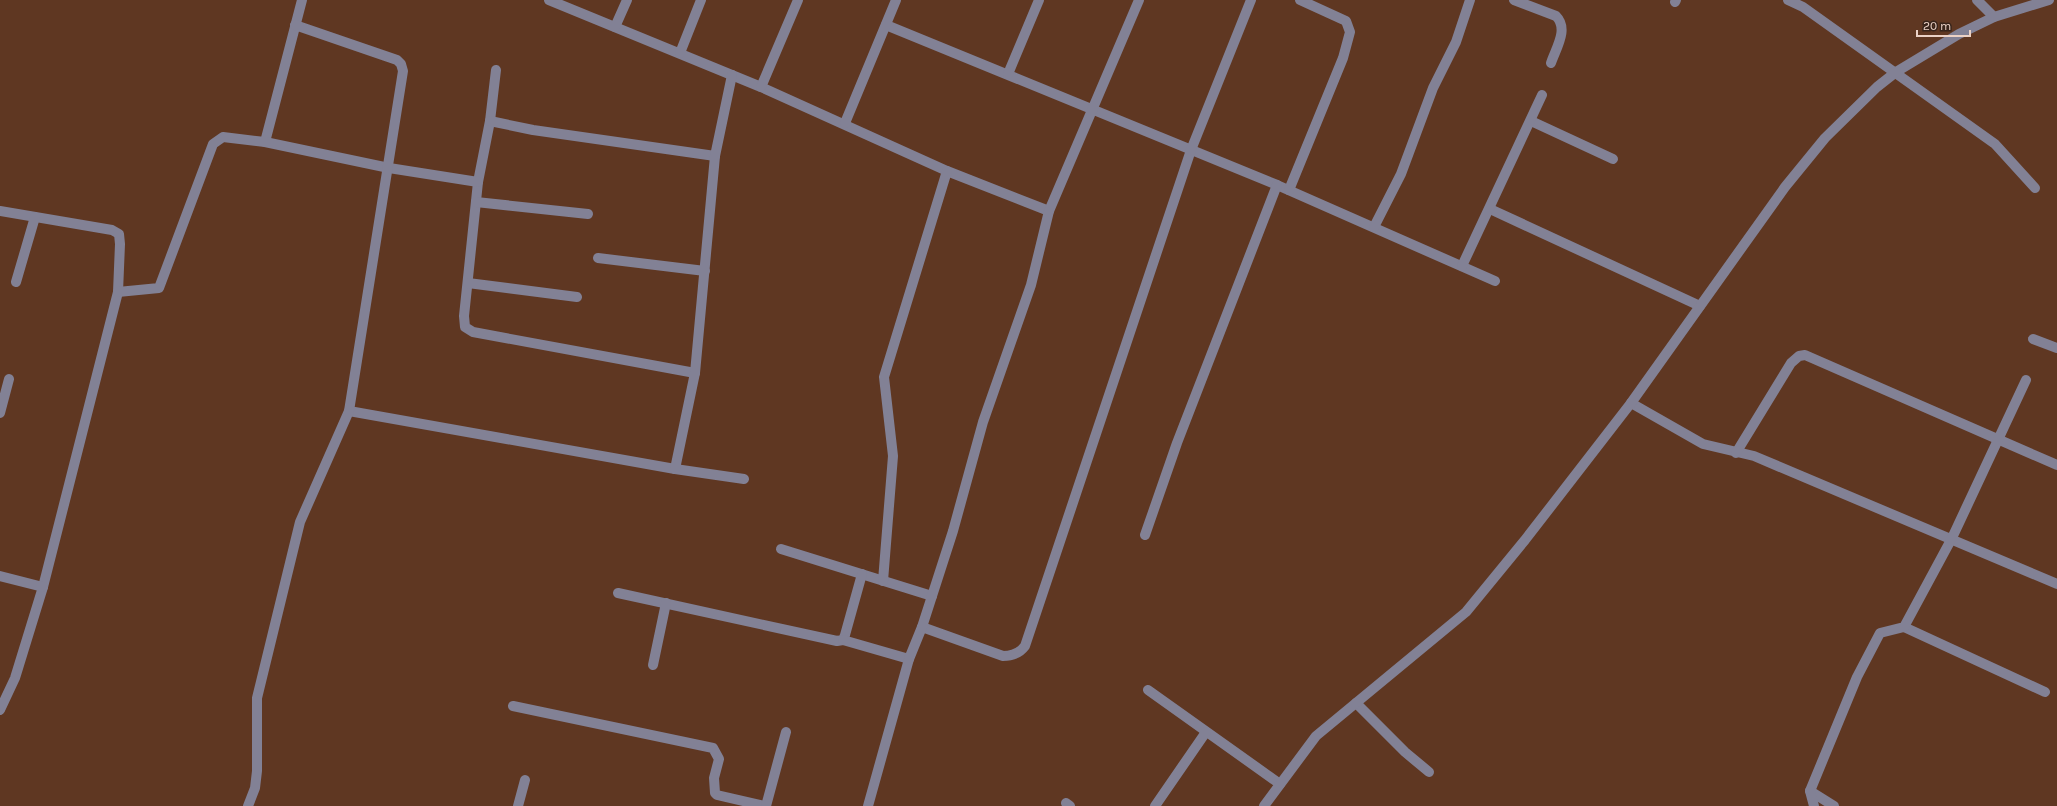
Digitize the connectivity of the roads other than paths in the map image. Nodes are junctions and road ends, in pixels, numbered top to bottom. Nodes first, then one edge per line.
1 (302, 0) edge
2 (626, 0) edge
3 (701, 0) edge
4 (798, 0) edge
5 (896, 0) edge
6 (1039, 0) edge
7 (1138, 0) edge
8 (1251, 0) edge
9 (1300, 0) edge
10 (1470, 0) edge
11 (1514, 0) edge
12 (1788, 0) edge
13 (1977, 0) edge
14 (2049, 0) edge
15 (552, 1) edge
16 (1994, 17) junction
17 (296, 25) junction
18 (886, 25) junction
19 (615, 27) junction
20 (680, 53) junction
21 (1550, 63) dead end
22 (496, 70) dead end
23 (1896, 72) junction
24 (1008, 74) junction
25 (732, 75) junction
26 (761, 87) junction
27 (1542, 94) dead end
28 (1091, 110) junction
29 (490, 121) junction
30 (1531, 121) junction
31 (845, 123) junction
32 (265, 142) junction
33 (1190, 150) junction
34 (715, 156) junction
35 (1613, 159) dead end
36 (389, 168) junction
37 (947, 171) junction
38 (478, 182) junction
39 (1277, 185) junction
40 (2035, 188) dead end
41 (1289, 190) junction
42 (476, 202) junction
43 (1490, 209) junction
44 (0, 211) edge
45 (1049, 211) junction
46 (588, 214) dead end
47 (35, 217) junction
48 (1374, 227) junction
49 (598, 258) dead end
50 (1462, 266) junction
51 (705, 271) junction
52 (1495, 281) dead end
53 (16, 282) dead end
54 (468, 282) junction
55 (118, 292) junction
56 (577, 297) dead end
57 (1700, 306) junction
58 (2032, 339) dead end
59 (2057, 348) edge
60 (695, 373) junction
61 (8, 379) dead end
62 (2026, 380) dead end
63 (1631, 403) junction
64 (349, 411) junction
65 (0, 413) edge
66 (1997, 438) junction
67 (1736, 453) junction
68 (2057, 465) edge
69 (675, 469) junction
70 (744, 479) dead end
71 (1145, 535) dead end
72 (1952, 538) junction
73 (781, 549) dead end
74 (862, 574) junction
75 (0, 576) edge
76 (883, 581) junction
77 (2057, 584) edge
78 (43, 587) junction
79 (618, 593) dead end
80 (932, 596) junction
81 (666, 603) junction
82 (922, 627) junction
83 (1904, 627) junction
84 (843, 640) junction
85 (909, 659) junction
86 (653, 665) dead end
87 (1148, 690) dead end
88 (2045, 692) dead end
89 (1356, 703) junction
90 (513, 706) dead end
91 (0, 710) edge
92 (786, 732) dead end
93 (1206, 732) junction
94 (1429, 772) dead end
95 (526, 780) dead end
96 (1280, 784) junction
97 (1810, 792) junction
98 (248, 806) edge
99 (518, 806) edge
100 (766, 806) edge
101 (868, 806) edge
102 (1155, 806) edge
103 (1264, 806) edge
104 (1814, 806) edge
105 (1834, 806) edge

1 - 17 street
2 - 19 street
3 - 20 street
4 - 26 street
5 - 18 street
6 - 24 street
7 - 28 street
8 - 33 street
9 - 41 street
10 - 48 street
11 - 21 street
12 - 23 street
13 - 16 street
14 - 16 street
15 - 19 street
16 - 23 street
17 - 32 street
17 - 36 street
18 - 24 street
18 - 31 street
19 - 20 street
20 - 25 street
22 - 29 street
23 - 40 street
23 - 57 street
24 - 28 street
25 - 26 street
25 - 34 street
26 - 31 street
27 - 30 street
28 - 33 street
28 - 45 street
29 - 34 street
29 - 38 street
30 - 35 street
30 - 43 street
31 - 37 street
32 - 36 street
32 - 55 street
33 - 39 street
33 - 82 street
34 - 51 street
36 - 38 street
36 - 64 street
37 - 45 street
37 - 76 street
38 - 42 street
39 - 41 street
39 - 71 street
41 - 48 street
42 - 46 street
42 - 54 street
43 - 50 street
43 - 57 street
44 - 47 street
45 - 80 street
47 - 53 street
47 - 55 street
48 - 50 street
49 - 51 street
50 - 52 street
51 - 60 street
54 - 56 street
54 - 60 street
55 - 78 street
57 - 63 street
58 - 59 street
60 - 69 street
61 - 65 street
62 - 66 street
63 - 67 street
63 - 89 street
64 - 69 street
64 - 98 street
66 - 67 street
66 - 68 street
66 - 72 street
67 - 72 street
69 - 70 street
72 - 77 street
72 - 83 street
73 - 74 street
74 - 76 street
74 - 84 street
75 - 78 street
76 - 80 street
78 - 91 street
79 - 81 street
80 - 82 street
81 - 84 street
81 - 86 street
82 - 85 street
83 - 88 street
83 - 97 street
84 - 85 street
85 - 101 street
87 - 93 street
89 - 94 street
89 - 96 street
90 - 100 street
92 - 100 street
93 - 96 street
93 - 102 street
95 - 99 street
96 - 103 street
97 - 104 street
97 - 105 street

